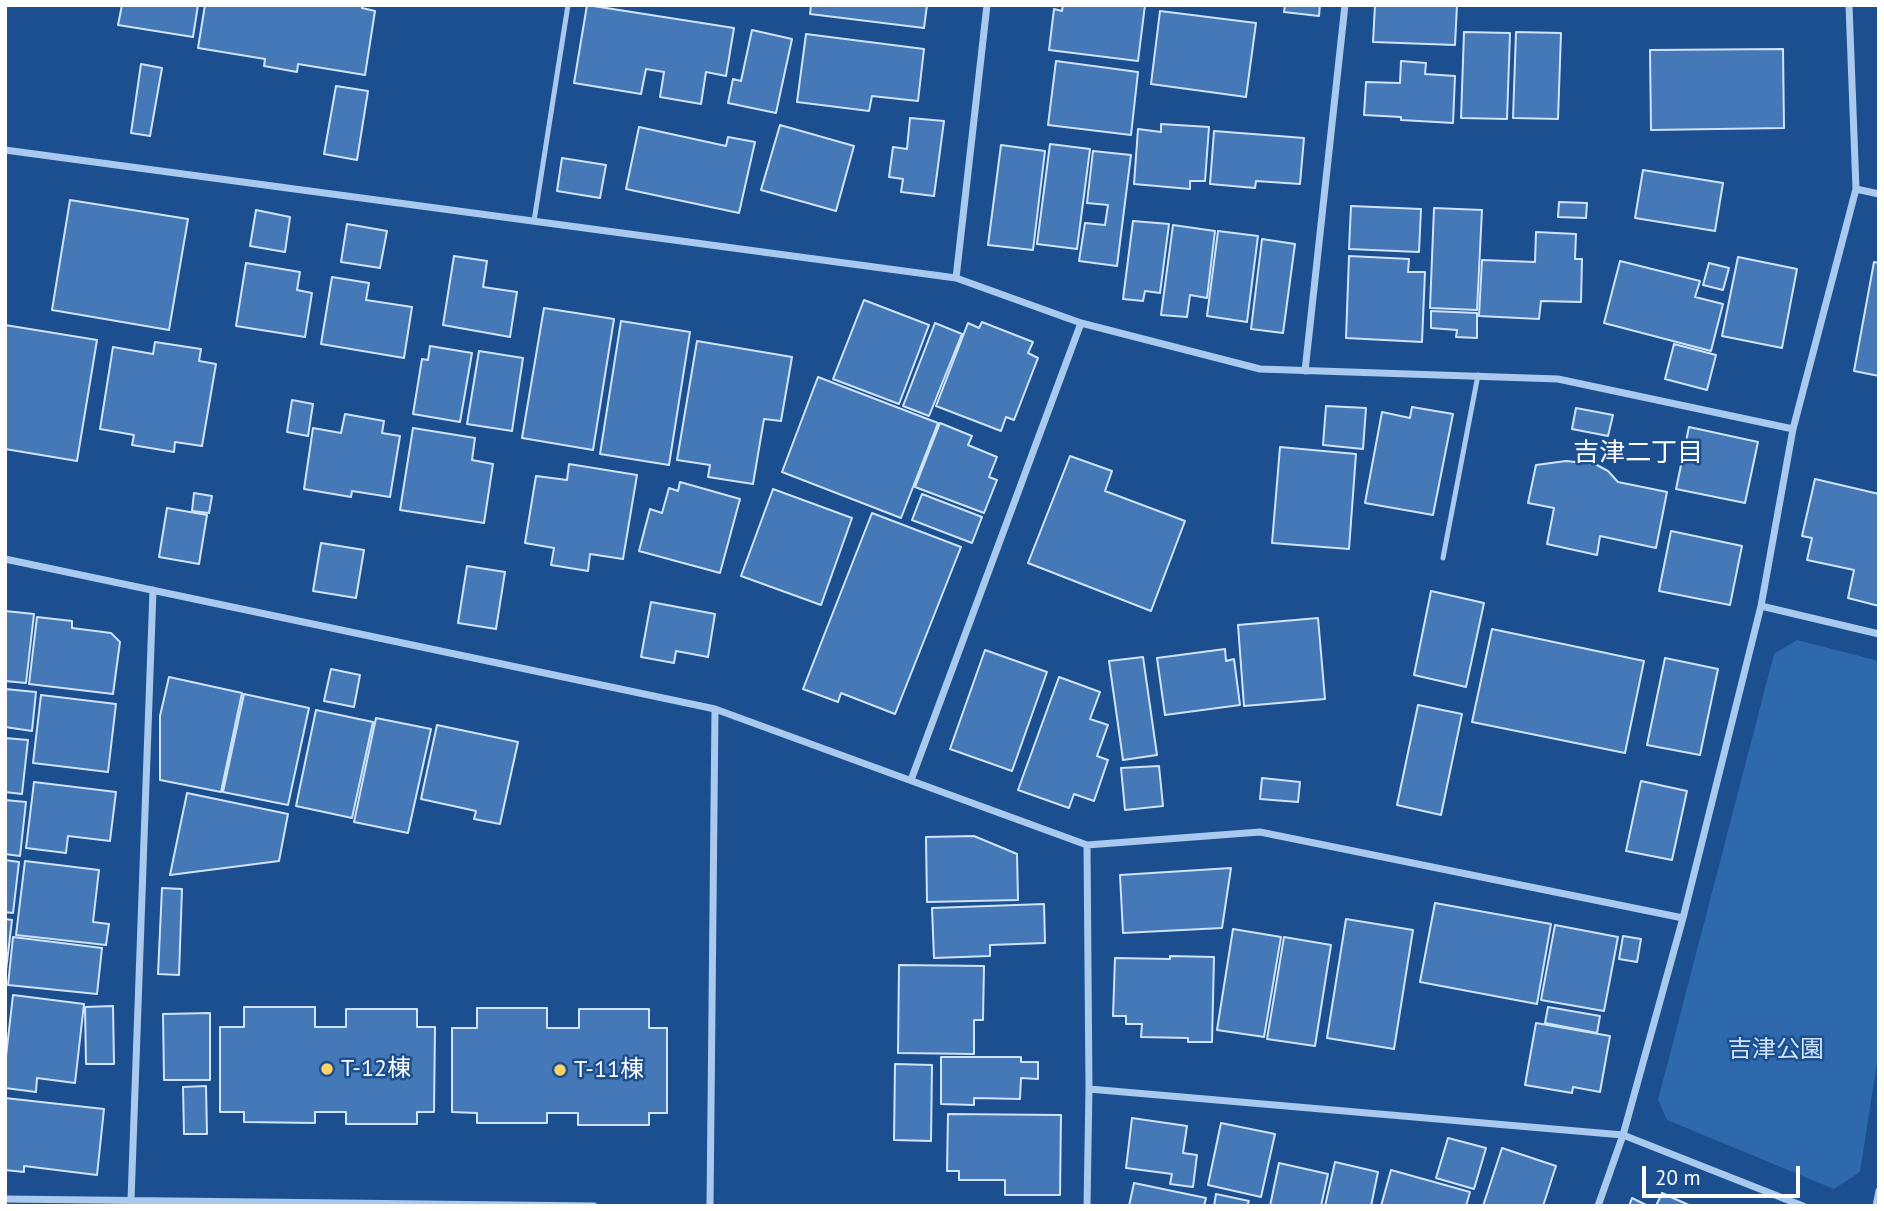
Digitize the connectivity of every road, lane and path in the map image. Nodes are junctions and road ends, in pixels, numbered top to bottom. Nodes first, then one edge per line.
1 (568, 5) edge
2 (988, 5) edge
3 (1345, 5) edge
4 (1849, 5) edge
5 (5, 150) edge
6 (1856, 189) junction
7 (1879, 194) edge
8 (534, 221) junction
9 (956, 278) junction
10 (1081, 323) junction
11 (1305, 371) junction
12 (1478, 375) junction
13 (1793, 429) junction
14 (1443, 558) dead end
15 (5, 559) edge
16 (153, 590) junction
17 (1761, 606) junction
18 (1879, 634) edge
19 (715, 709) junction
20 (911, 780) junction
21 (1087, 845) junction
22 (1683, 918) junction
23 (1089, 1089) junction
24 (1623, 1135) junction
25 (1879, 1191) edge
26 (5, 1199) edge
27 (131, 1200) junction
28 (594, 1206) edge
29 (710, 1206) edge
30 (1087, 1206) edge
31 (1598, 1206) edge
32 (1803, 1206) edge
33 (1877, 1206) edge

1 - 8 lane
2 - 9 street
3 - 11 street
4 - 6 street
5 - 8 street
6 - 7 street
6 - 13 street
8 - 9 street
9 - 10 street
10 - 11 street
10 - 20 street
11 - 12 street
12 - 13 street
12 - 14 lane
13 - 17 street
15 - 16 street
16 - 19 street
16 - 27 street
17 - 18 street
17 - 22 street
19 - 20 street
19 - 29 street
20 - 21 street
21 - 22 street
21 - 23 street
22 - 24 street
23 - 24 street
23 - 30 street
24 - 31 street
24 - 32 street
25 - 33 street
26 - 27 street
27 - 28 street

